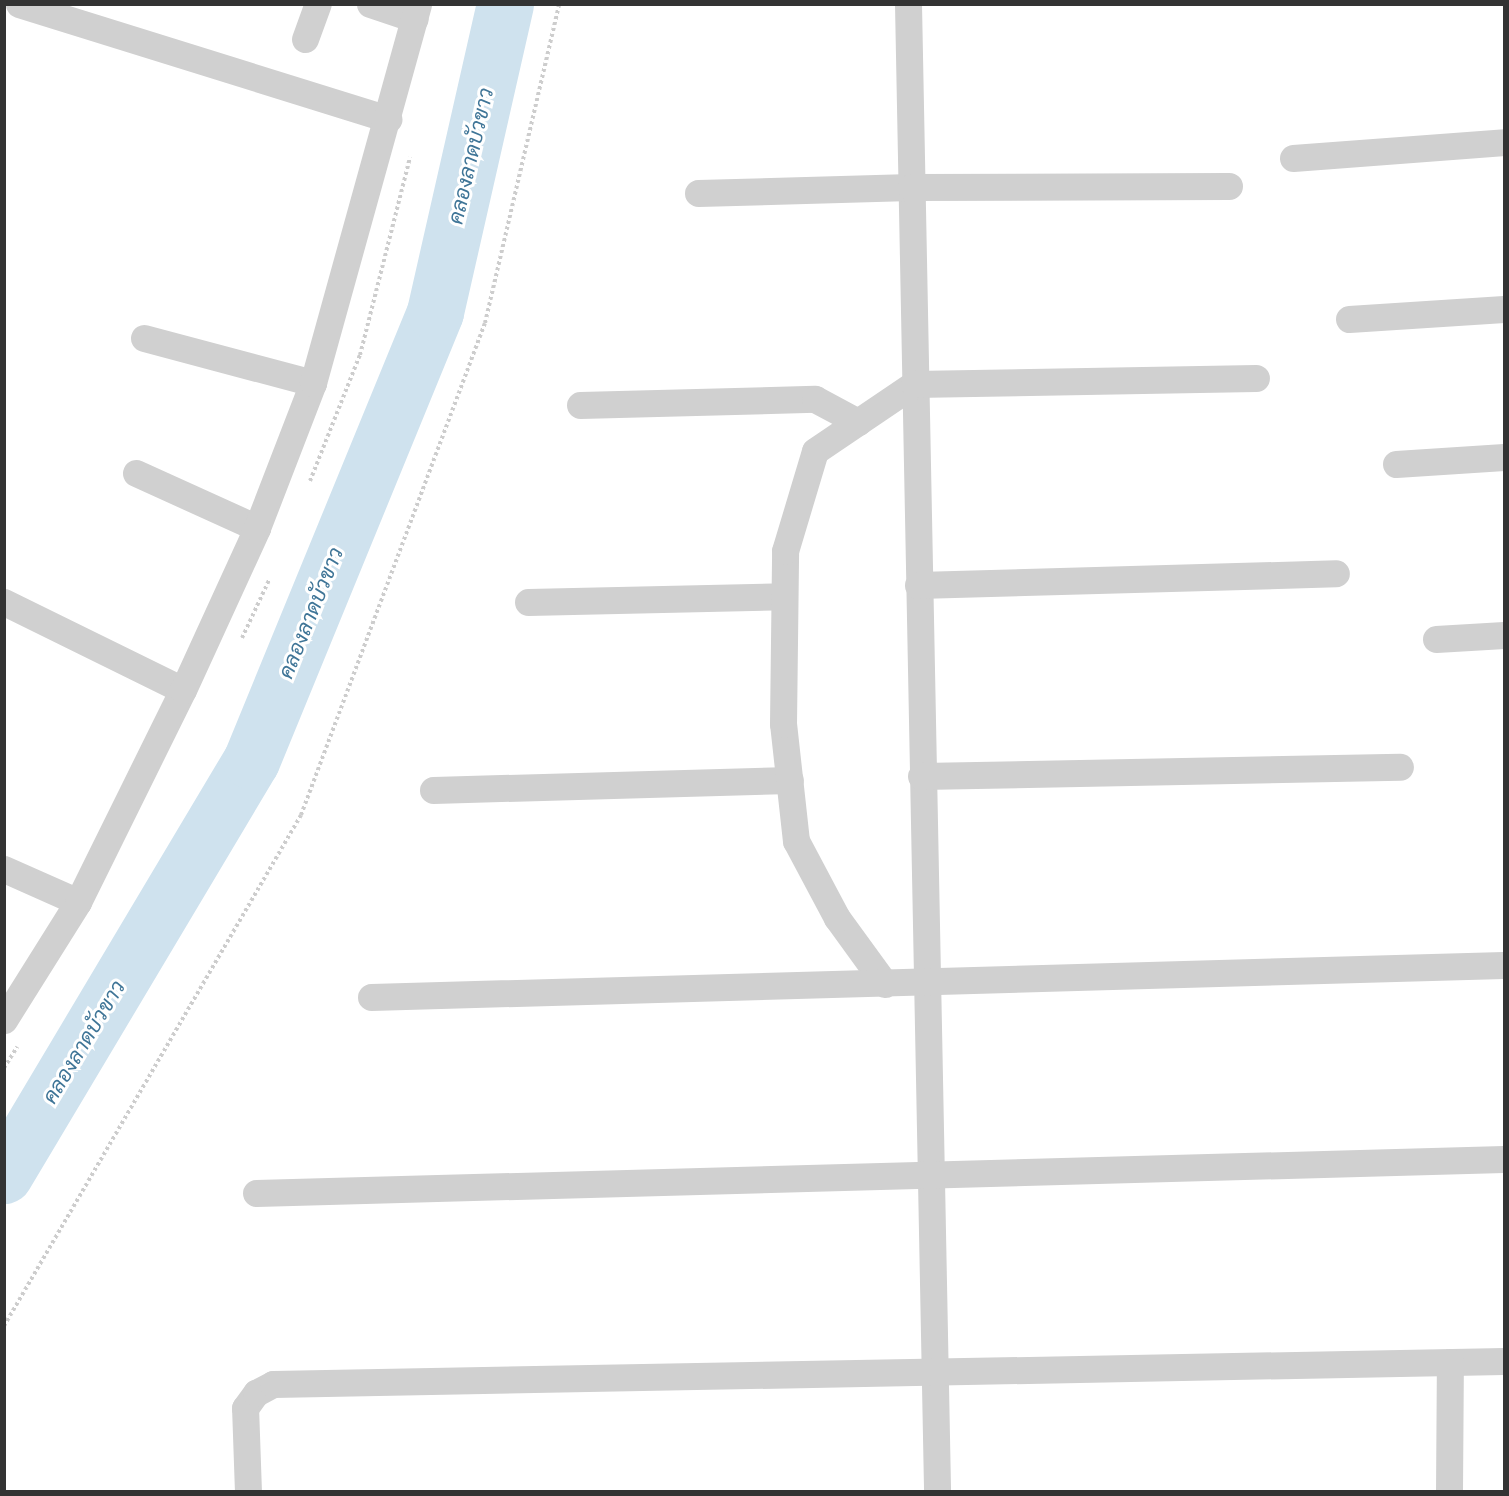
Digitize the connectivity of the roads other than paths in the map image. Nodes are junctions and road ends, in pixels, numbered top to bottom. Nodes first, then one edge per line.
1 (19, 4) edge
2 (318, 4) edge
3 (370, 4) edge
4 (908, 4) edge
5 (417, 12) edge
6 (305, 39) dead end
7 (388, 118) junction
8 (1504, 142) edge
9 (1293, 158) dead end
10 (1229, 186) dead end
11 (911, 187) junction
12 (698, 193) dead end
13 (1504, 309) edge
14 (1349, 319) dead end
15 (144, 338) dead end
16 (1256, 378) dead end
17 (313, 383) junction
18 (914, 384) junction
19 (580, 405) dead end
20 (858, 422) junction
21 (1504, 457) edge
22 (1396, 464) dead end
23 (136, 473) dead end
24 (257, 528) junction
25 (1336, 573) dead end
26 (918, 585) junction
27 (784, 596) junction
28 (4, 602) edge
29 (528, 602) dead end
30 (1504, 635) edge
31 (1436, 639) dead end
32 (183, 690) junction
33 (1400, 767) dead end
34 (921, 776) junction
35 (790, 780) junction
36 (433, 790) dead end
37 (4, 869) edge
38 (78, 902) junction
39 (1504, 965) edge
40 (885, 984) junction
41 (924, 984) junction
42 (372, 997) dead end
43 (4, 1020) edge
44 (1504, 1159) edge
45 (928, 1175) junction
46 (256, 1194) dead end
47 (1504, 1361) edge
48 (1450, 1362) junction
49 (933, 1372) junction
50 (248, 1491) edge
51 (937, 1491) edge
52 (1449, 1491) edge

1 - 7 street
2 - 6 street
3 - 5 street
4 - 11 street
5 - 7 street
7 - 17 street
8 - 9 street
10 - 11 street
11 - 12 street
11 - 18 street
13 - 14 street
15 - 17 street
16 - 18 street
17 - 24 street
18 - 20 street
18 - 26 street
19 - 20 street
20 - 27 street
21 - 22 street
23 - 24 street
24 - 32 street
25 - 26 street
26 - 34 street
27 - 29 street
27 - 35 street
28 - 32 street
30 - 31 street
32 - 38 street
33 - 34 street
34 - 41 street
35 - 36 street
35 - 40 street
37 - 38 street
38 - 43 street
39 - 41 street
40 - 41 street
40 - 42 street
41 - 45 street
44 - 45 street
45 - 46 street
45 - 49 street
47 - 48 street
48 - 49 street
48 - 52 street
49 - 50 street
49 - 51 street

